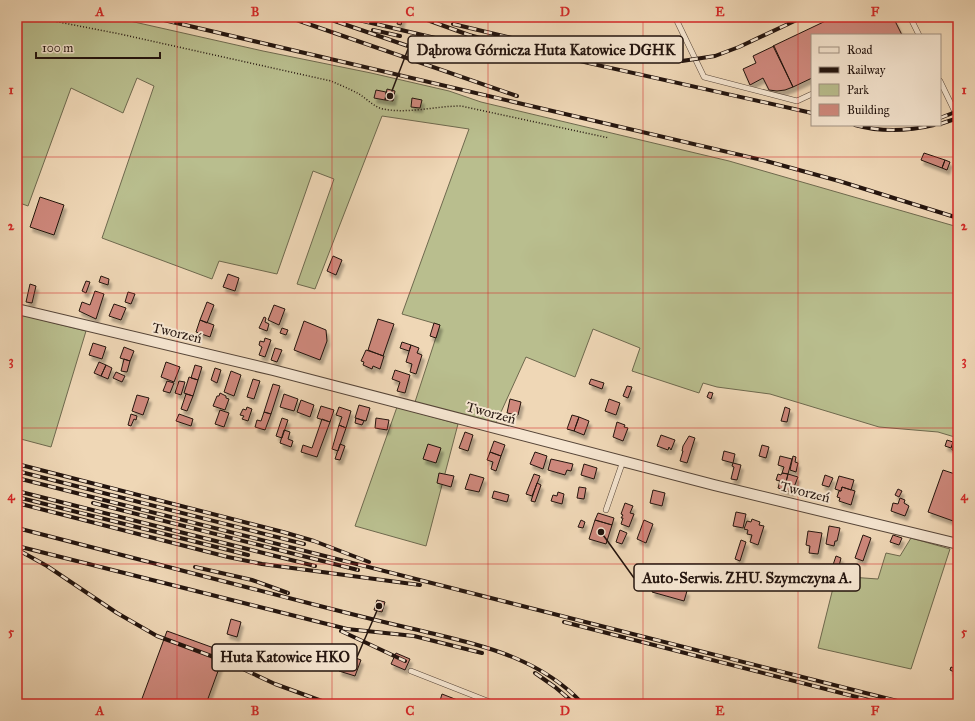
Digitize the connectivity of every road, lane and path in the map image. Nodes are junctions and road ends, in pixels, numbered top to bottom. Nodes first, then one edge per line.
1 (33, 17) edge
2 (675, 17) edge
3 (910, 17) edge
4 (918, 34) edge
5 (941, 83) edge
6 (811, 94) edge
7 (958, 117) edge
8 (610, 138) dead end
9 (17, 309) edge
10 (623, 461) junction
11 (606, 510) dead end
12 (958, 544) edge
13 (411, 671) dead end
14 (495, 704) edge

1 - 8 path
2 - 6 lane
3 - 4 lane
5 - 7 lane
9 - 10 street, Tworzeń
10 - 11 lane
10 - 12 street, Tworzeń
13 - 14 lane

